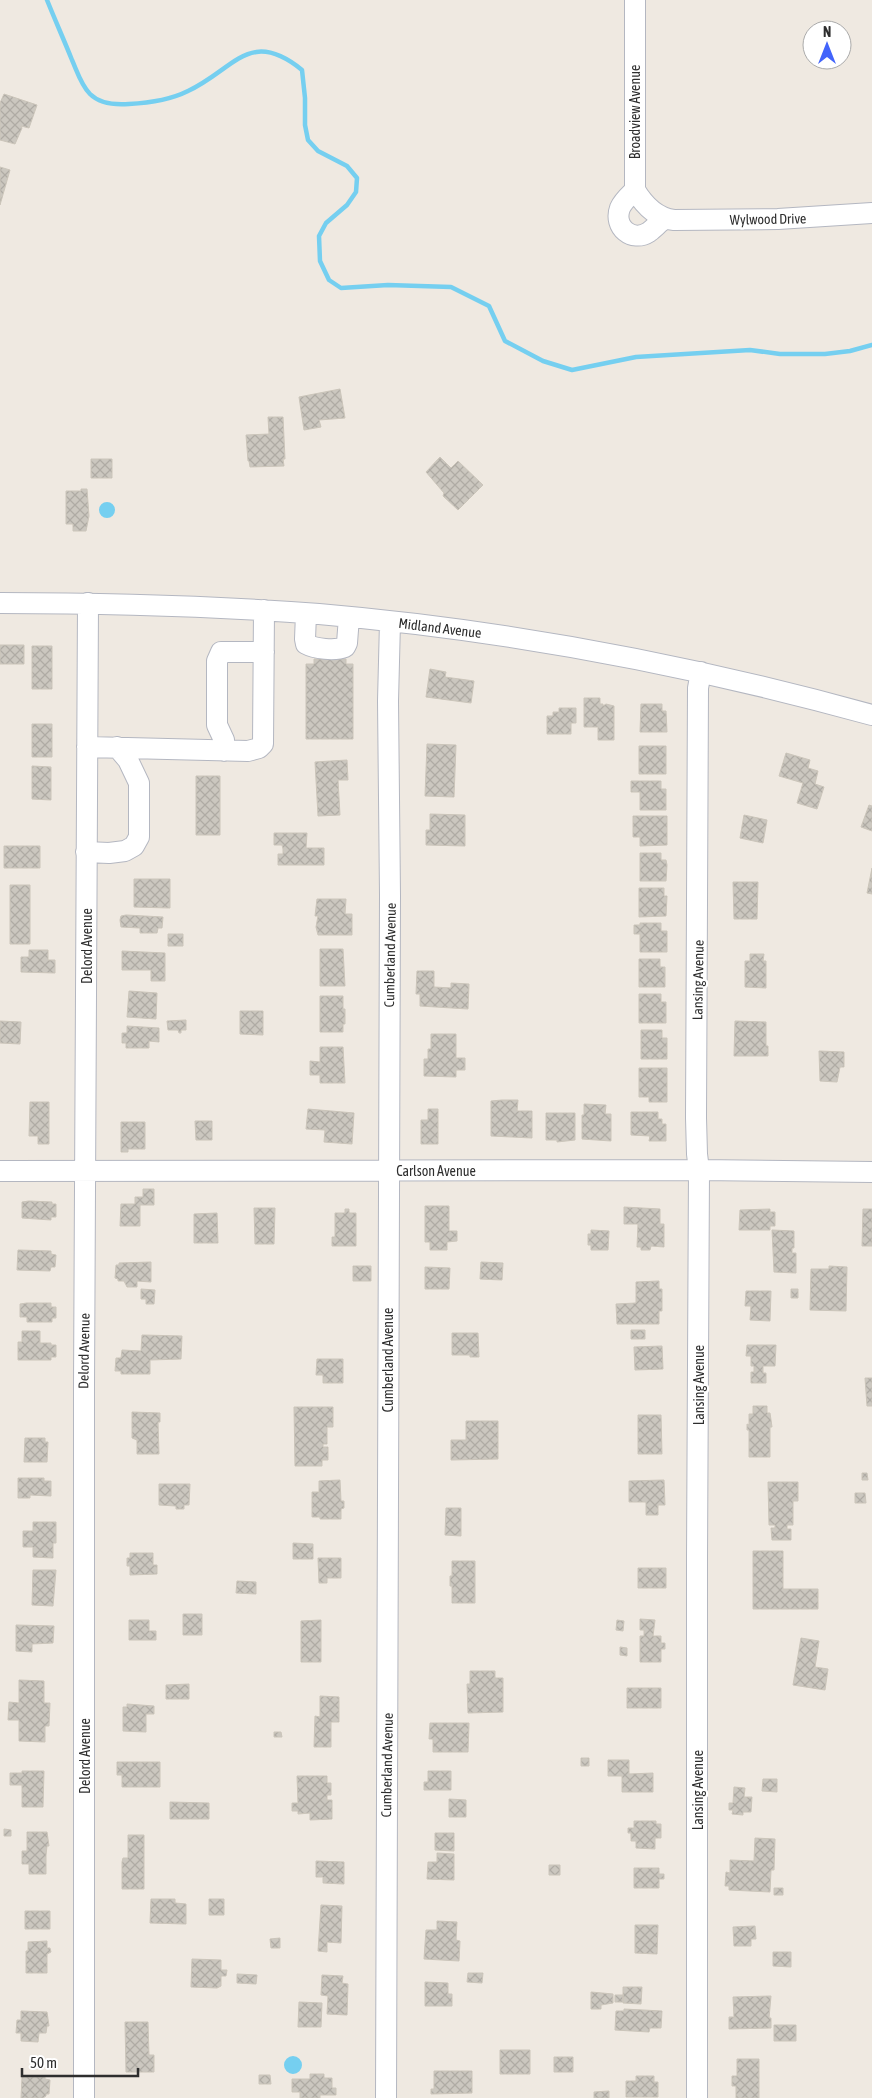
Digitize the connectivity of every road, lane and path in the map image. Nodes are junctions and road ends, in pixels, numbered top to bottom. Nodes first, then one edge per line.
1 (635, 0) edge
2 (635, 190) junction
3 (872, 213) edge
4 (660, 217) junction
5 (0, 603) edge
6 (88, 603) junction
7 (264, 610) junction
8 (306, 614) junction
9 (349, 617) junction
10 (390, 622) junction
11 (264, 652) junction
12 (702, 672) junction
13 (872, 714) edge
14 (87, 747) junction
15 (116, 747) junction
16 (224, 751) junction
17 (86, 852) junction
18 (0, 1170) edge
19 (699, 1170) junction
20 (85, 1171) junction
21 (390, 1171) junction
22 (872, 1172) edge
23 (84, 2098) edge
24 (386, 2098) edge
25 (697, 2098) edge

1 - 2 street, Broadview Avenue
2 - 4 street
2 - 4 street
3 - 4 street, Wylwood Drive
5 - 6 street, Midland Avenue
6 - 7 street, Midland Avenue
6 - 14 street, Delord Avenue
7 - 8 street, Midland Avenue
7 - 11 street
8 - 9 street, Midland Avenue
8 - 9 street
9 - 10 street, Midland Avenue
10 - 12 street, Midland Avenue
10 - 21 street, Cumberland Avenue
11 - 16 street
11 - 16 street
12 - 13 street, Midland Avenue
12 - 19 street, Lansing Avenue
14 - 15 street
14 - 17 street, Delord Avenue
15 - 16 street
15 - 17 street
17 - 20 street, Delord Avenue
18 - 20 street, Carlson Avenue
19 - 21 street, Carlson Avenue
19 - 22 street, Carlson Avenue
19 - 25 street, Lansing Avenue
20 - 21 street, Carlson Avenue
20 - 23 street, Delord Avenue
21 - 24 street, Cumberland Avenue

